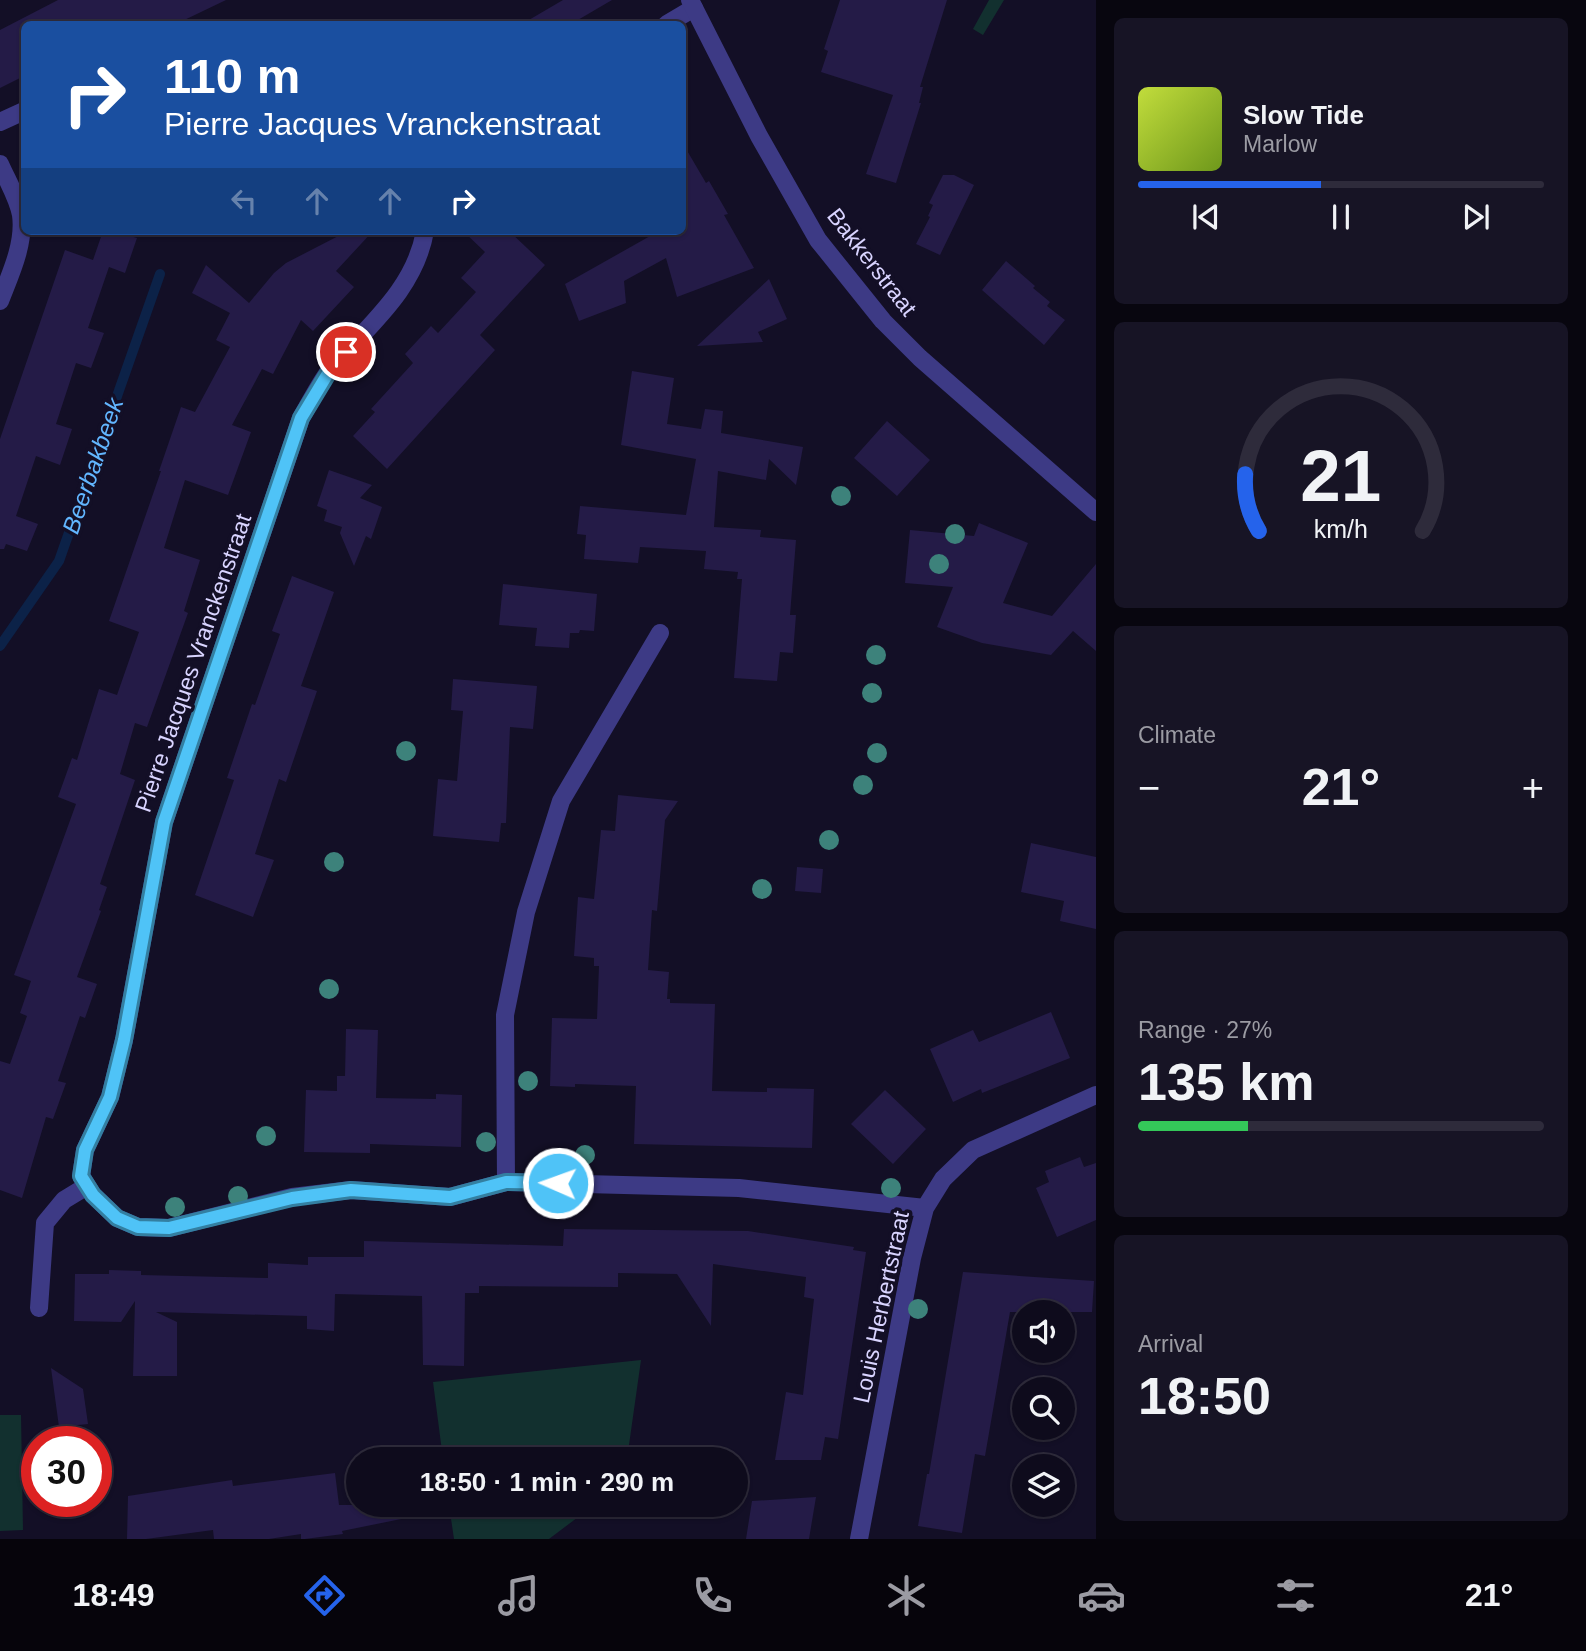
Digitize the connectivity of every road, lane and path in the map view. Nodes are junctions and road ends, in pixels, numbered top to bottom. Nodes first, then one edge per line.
1 (692, 4) edge
2 (671, 21) edge
3 (21, 112) edge
4 (0, 122) edge
5 (0, 164) edge
6 (424, 235) edge
7 (0, 301) edge
8 (1092, 505) edge
9 (660, 633) dead end
10 (1096, 1095) edge
11 (506, 1182) junction
12 (87, 1186) junction
13 (925, 1209) junction
14 (39, 1308) dead end
15 (859, 1539) edge

1 - 2 street
1 - 8 street, Bakkerstraat
3 - 4 street
5 - 7 street
6 - 12 street, Pierre Jacques Vranckenstraat
9 - 11 street
10 - 13 street, Louis Herbertstraat
11 - 12 street
11 - 13 street
12 - 14 street
13 - 15 street, Louis Herbertstraat

